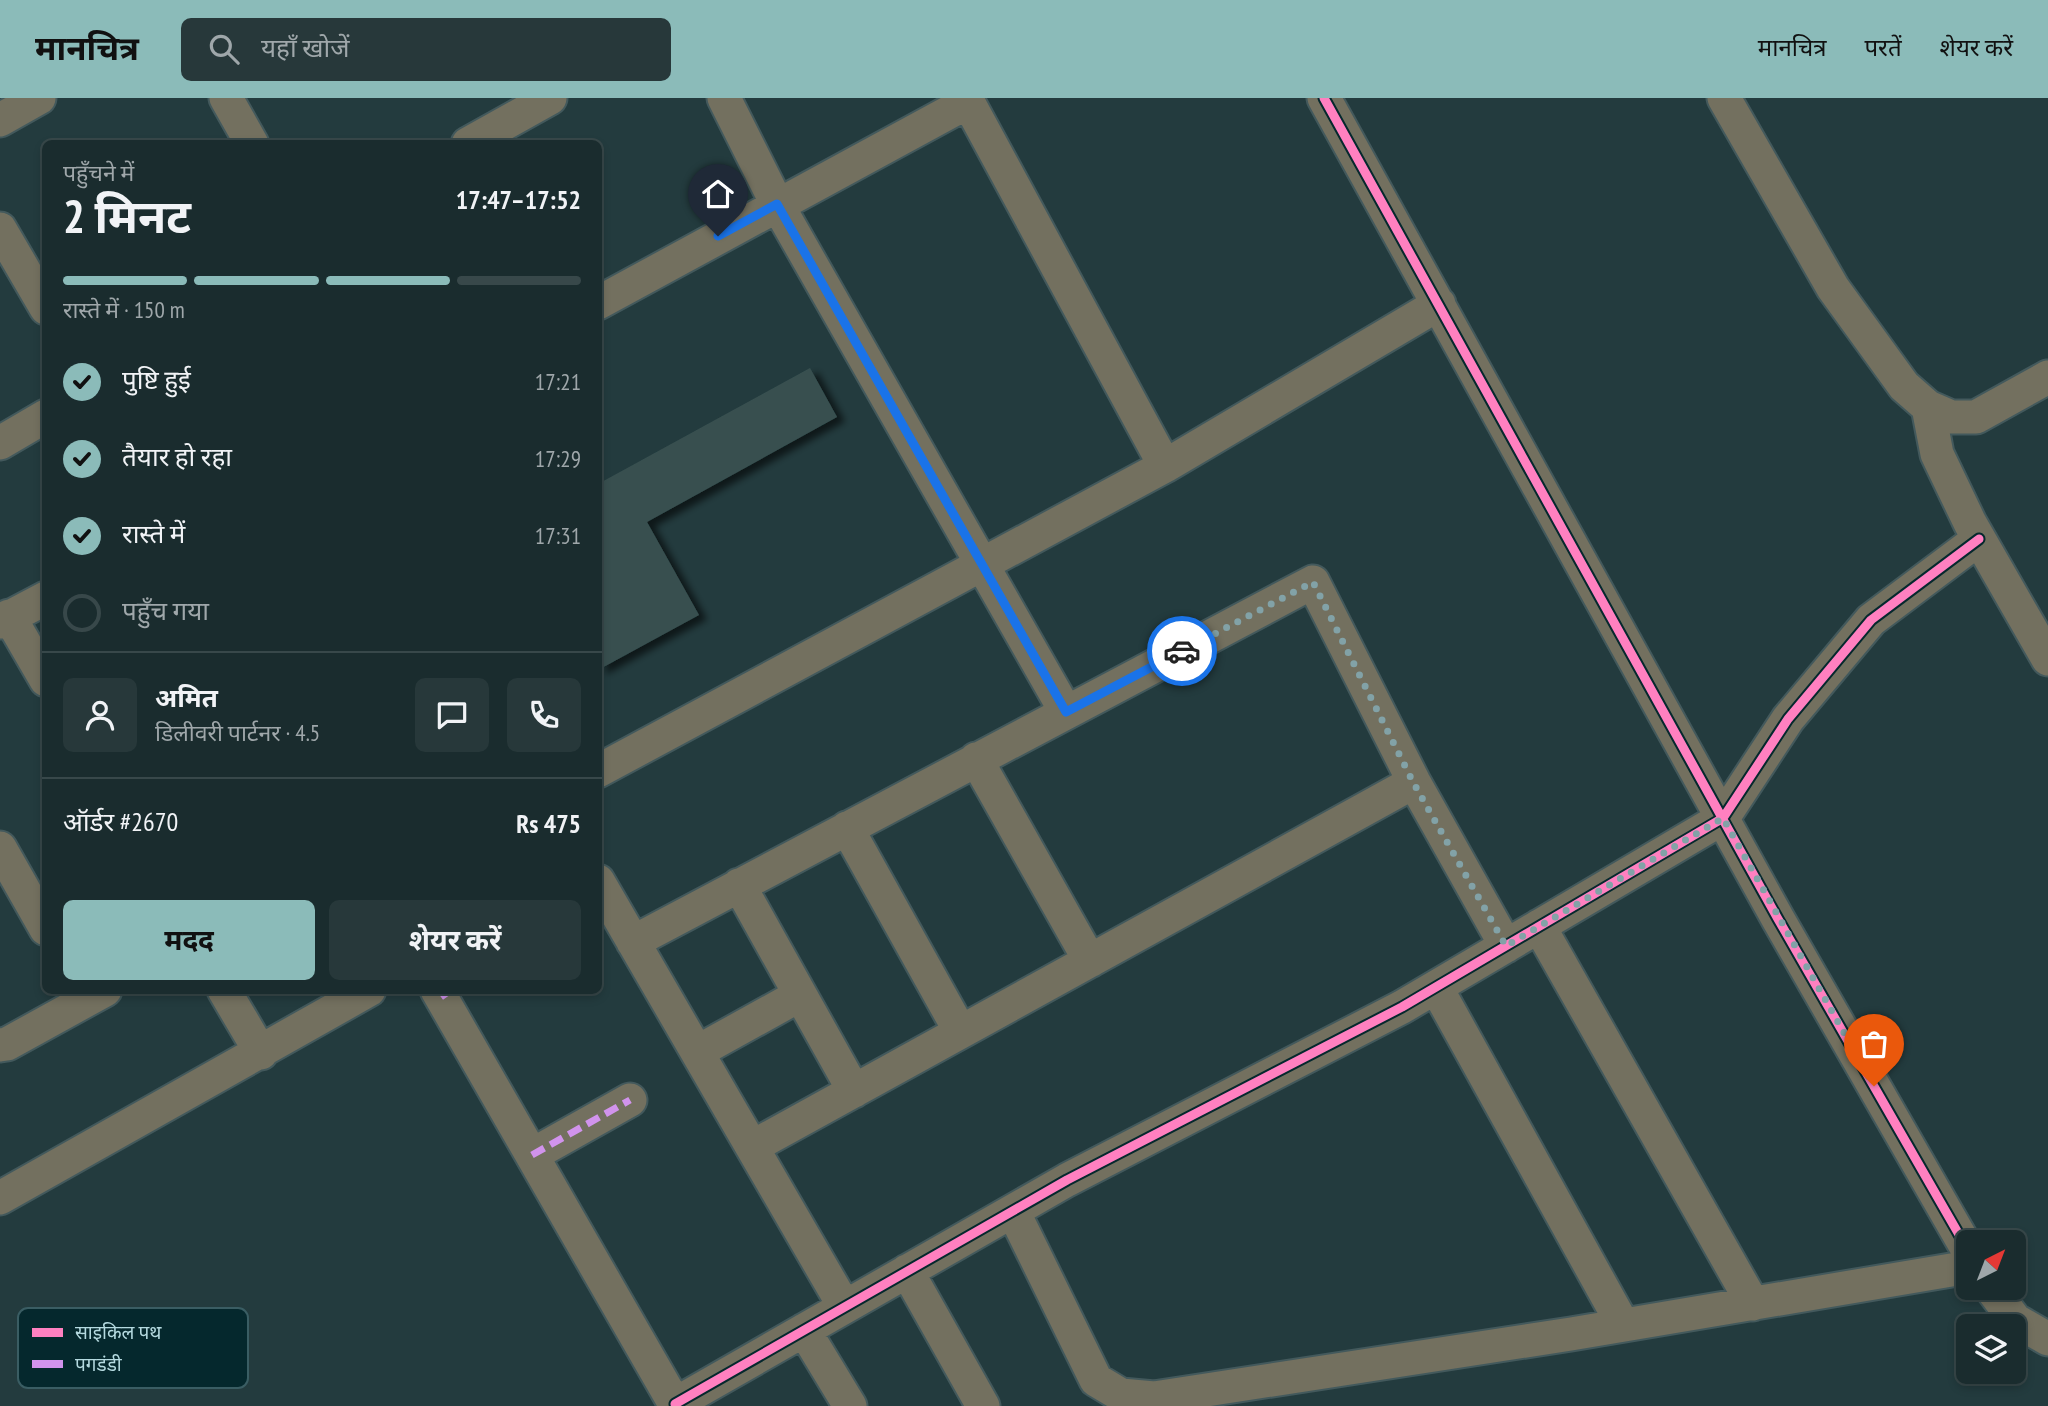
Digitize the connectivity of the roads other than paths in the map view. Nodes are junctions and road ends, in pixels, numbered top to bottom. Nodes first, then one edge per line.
1 (38, 98) edge
2 (226, 98) edge
3 (550, 98) edge
4 (724, 98) edge
5 (1324, 98) edge
6 (1724, 98) edge
7 (967, 100) edge
8 (0, 120) edge
9 (250, 140) edge
10 (475, 140) edge
11 (777, 204) junction
12 (0, 229) edge
13 (42, 301) edge
14 (602, 301) edge
15 (1439, 304) junction
16 (2048, 377) edge
17 (1928, 407) junction
18 (42, 418) edge
19 (0, 443) edge
20 (1165, 466) junction
21 (1979, 539) junction
22 (982, 565) junction
23 (42, 600) edge
24 (5, 619) edge
25 (2048, 659) edge
26 (42, 674) edge
27 (1066, 712) junction
28 (976, 759) junction
29 (602, 769) edge
30 (1413, 782) junction
31 (1723, 818) junction
32 (847, 828) junction
33 (0, 848) edge
34 (739, 885) junction
35 (602, 888) edge
36 (42, 922) edge
37 (1539, 926) junction
38 (633, 942) junction
39 (1506, 946) junction
40 (1090, 961) junction
41 (1436, 987) junction
42 (90, 994) edge
43 (226, 994) edge
44 (362, 994) edge
45 (444, 994) edge
46 (800, 995) junction
47 (960, 1031) junction
48 (0, 1045) edge
49 (697, 1052) junction
50 (261, 1053) junction
51 (854, 1091) junction
52 (630, 1100) dead end
53 (752, 1147) junction
54 (532, 1155) junction
55 (0, 1198) edge
56 (1013, 1211) junction
57 (1957, 1230) edge
58 (1956, 1269) edge
59 (907, 1271) junction
60 (2000, 1300) edge
61 (1754, 1304) junction
62 (844, 1307) junction
63 (1623, 1325) junction
64 (804, 1330) junction
65 (2048, 1339) edge
66 (675, 1405) edge
67 (850, 1406) edge
68 (983, 1406) edge

1 - 8 street
2 - 9 street
3 - 10 street
4 - 11 street
5 - 15 street
6 - 17 street
7 - 11 street
7 - 20 street
11 - 14 street
11 - 22 street
12 - 13 street
15 - 20 street
15 - 31 street
16 - 17 street
17 - 21 street
18 - 19 street
20 - 22 street
21 - 25 street
21 - 31 street
22 - 27 street
22 - 29 street
23 - 24 street
24 - 26 street
27 - 28 street
27 - 30 street
28 - 32 street
28 - 40 street
30 - 39 street
30 - 40 street
31 - 37 street
31 - 57 street
32 - 34 street
32 - 47 street
33 - 36 street
34 - 38 street
34 - 46 street
35 - 38 street
37 - 39 street
37 - 61 street
38 - 49 street
39 - 41 street
40 - 47 street
41 - 56 street
41 - 63 street
42 - 48 street
43 - 50 street
44 - 50 street
45 - 54 street
46 - 49 street
46 - 51 street
47 - 51 street
49 - 53 street
50 - 55 street
51 - 53 street
52 - 54 street
53 - 62 street
54 - 66 street
56 - 59 street
56 - 63 street
58 - 61 street
59 - 62 street
59 - 68 street
60 - 65 street
61 - 63 street
62 - 64 street
64 - 66 street
64 - 67 street

